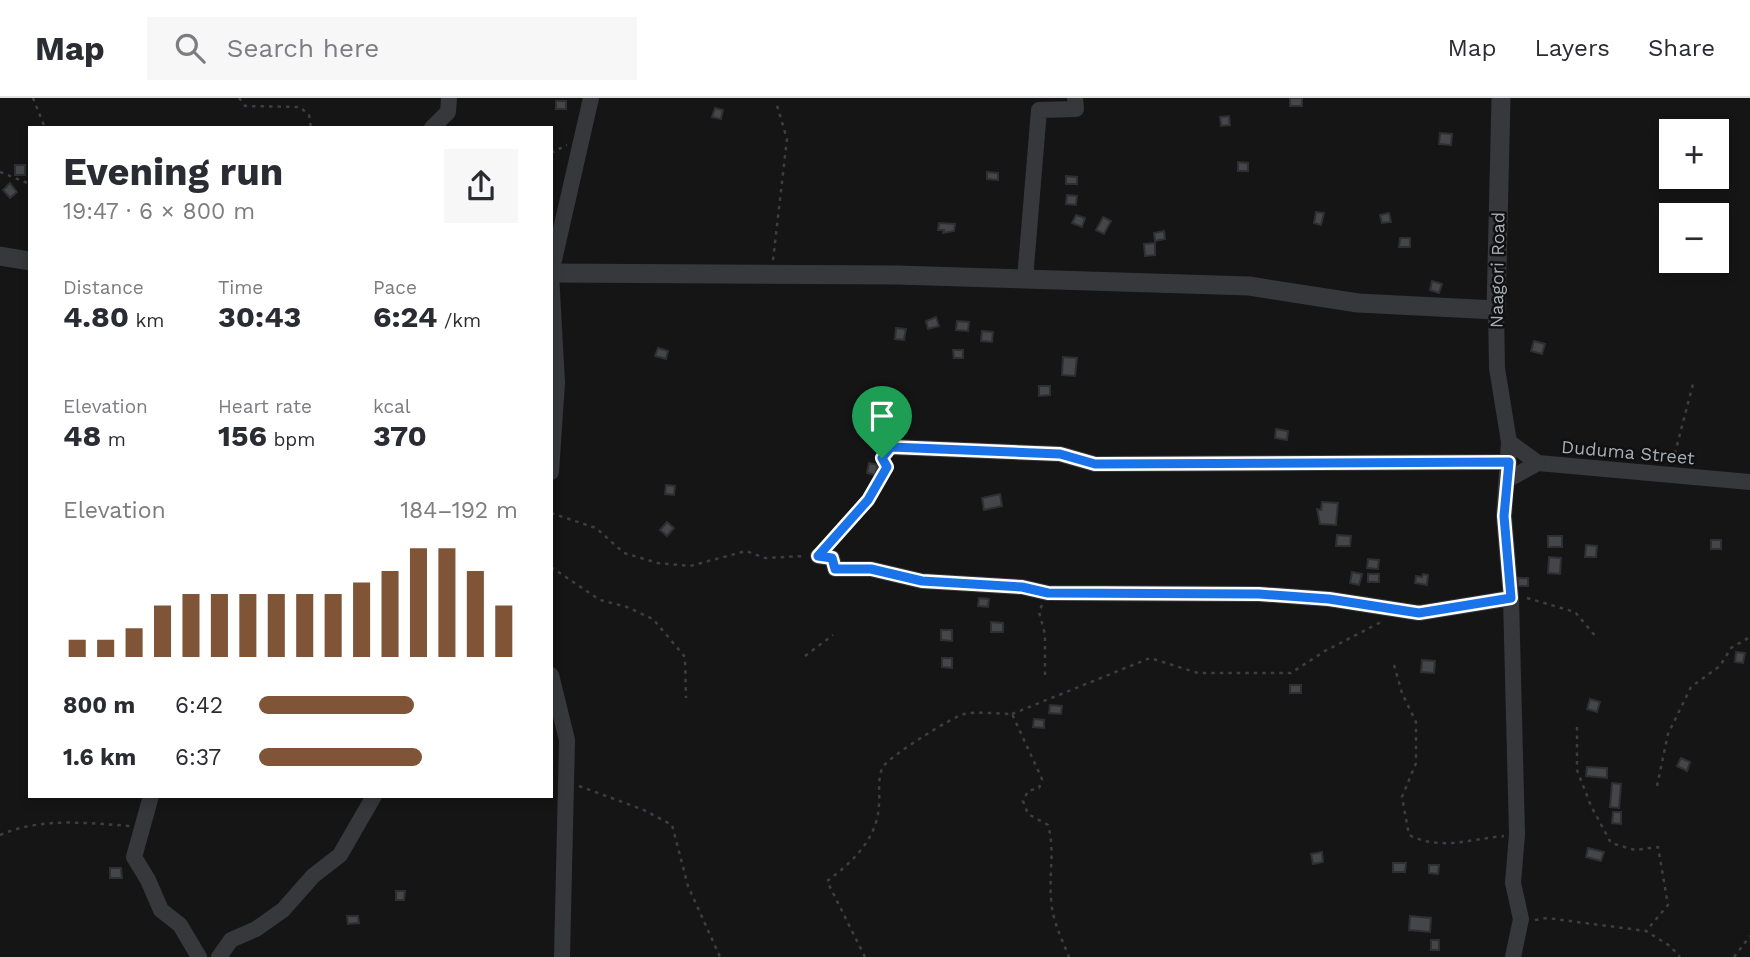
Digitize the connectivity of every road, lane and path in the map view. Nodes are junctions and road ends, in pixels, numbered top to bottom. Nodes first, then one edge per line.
1 (33, 98) edge
2 (239, 98) edge
3 (449, 98) edge
4 (591, 98) edge
5 (1075, 98) edge
6 (1502, 98) edge
7 (776, 102) dead end
8 (44, 126) edge
9 (311, 126) edge
10 (434, 126) edge
11 (0, 172) edge
12 (28, 183) edge
13 (0, 256) edge
14 (28, 261) edge
15 (553, 265) edge
16 (553, 274) edge
17 (772, 275) junction
18 (1025, 279) junction
19 (553, 310) edge
20 (1496, 310) junction
21 (1693, 384) dead end
22 (553, 442) edge
23 (1509, 442) junction
24 (891, 447) joint
25 (1509, 462) junction
26 (1538, 463) junction
27 (1655, 475) junction
28 (1507, 480) junction
29 (1750, 482) edge
30 (553, 514) edge
31 (818, 556) junction
32 (553, 568) edge
33 (1048, 593) junction
34 (1511, 598) junction
35 (1404, 610) junction
36 (833, 635) dead end
37 (1750, 637) edge
38 (1597, 638) dead end
39 (805, 656) dead end
40 (1394, 665) dead end
41 (1045, 676) dead end
42 (553, 683) edge
43 (686, 698) dead end
44 (1012, 714) junction
45 (1577, 727) dead end
46 (566, 781) junction
47 (1657, 786) dead end
48 (151, 798) edge
49 (373, 798) edge
50 (144, 827) junction
51 (1517, 834) junction
52 (0, 835) edge
53 (1521, 919) junction
54 (1646, 931) junction
55 (1750, 936) edge
56 (198, 957) edge
57 (219, 957) edge
58 (562, 957) edge
59 (720, 957) edge
60 (865, 957) edge
61 (1069, 957) edge
62 (1513, 957) edge
63 (1680, 957) edge
64 (1734, 957) edge

1 - 8 path
2 - 9 path
3 - 10 street
4 - 15 street
5 - 18 street
6 - 20 street, Naagori Road
7 - 17 path
11 - 12 path
13 - 14 street
16 - 17 street
17 - 18 street
18 - 20 street
19 - 22 street
20 - 23 street, Naagori Road
21 - 27 path
23 - 25 street, Naagori Road
23 - 26 street, Duduma Street
24 - 25 street
24 - 31 path
25 - 28 street, Naagori Road
26 - 27 street, Duduma Street
26 - 28 street
27 - 29 street, Duduma Street
28 - 34 street, Naagori Road
30 - 31 path
31 - 33 street
32 - 43 path
33 - 35 street
33 - 41 path
34 - 35 street
34 - 38 path
34 - 51 street, Naagori Road
35 - 44 path
36 - 39 path
37 - 47 path
40 - 51 path
42 - 46 street
44 - 60 path
44 - 61 path
45 - 54 path
46 - 58 street
46 - 59 path
48 - 50 street
49 - 57 street
50 - 52 path
50 - 56 street
51 - 53 street, Naagori Road
53 - 54 path
53 - 62 street
54 - 63 path
55 - 64 path

